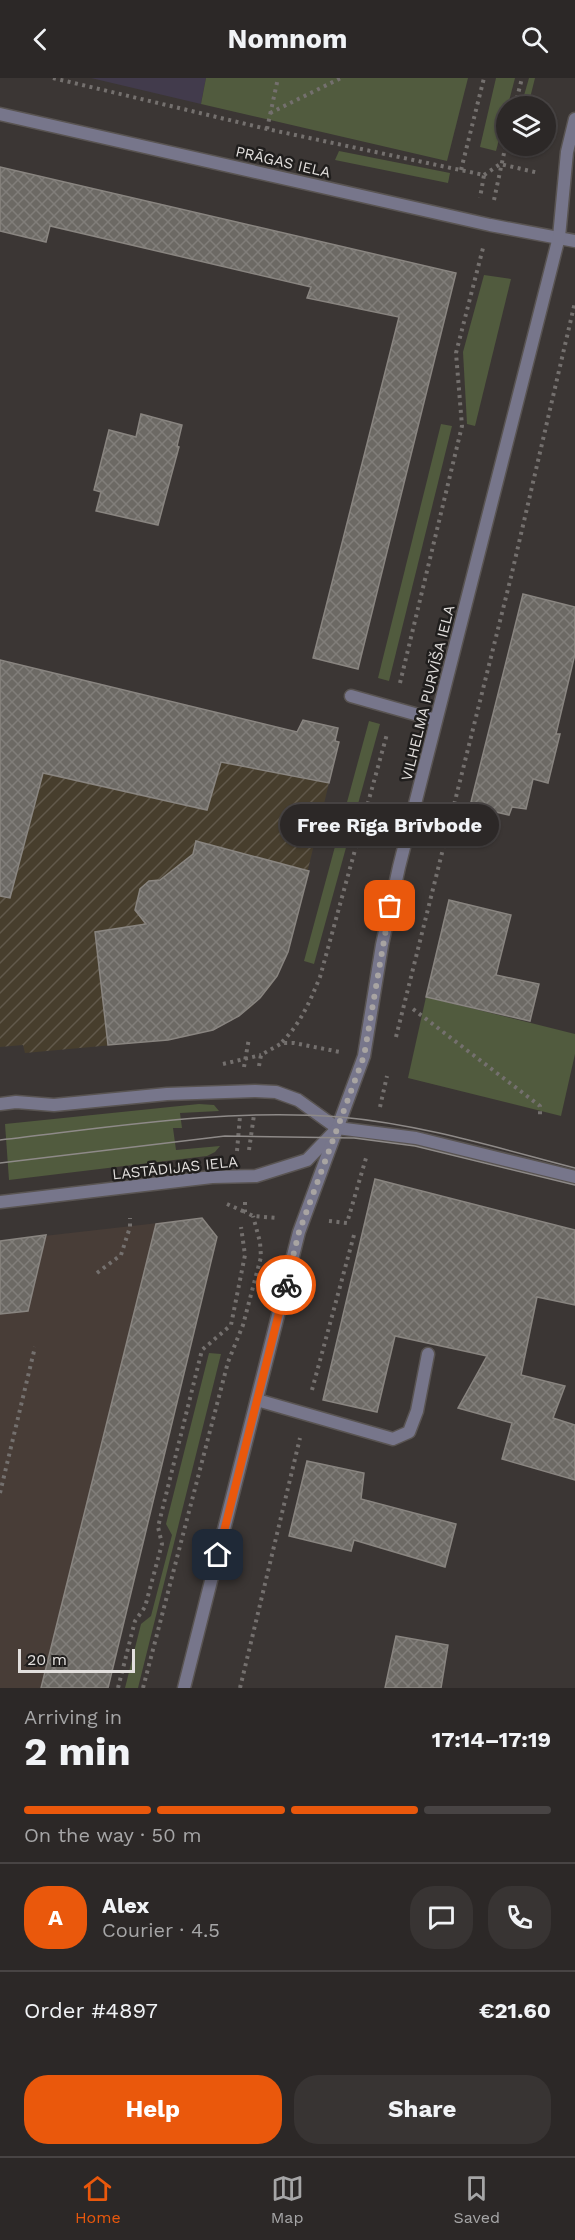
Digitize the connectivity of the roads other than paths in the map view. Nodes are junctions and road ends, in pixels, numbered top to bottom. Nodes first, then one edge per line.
1 (0, 114) edge
2 (575, 119) edge
3 (559, 237) junction
4 (575, 241) edge
5 (351, 696) dead end
6 (436, 720) junction
7 (0, 1104) edge
8 (338, 1128) junction
9 (575, 1177) edge
10 (0, 1202) edge
11 (428, 1354) dead end
12 (257, 1401) junction
13 (184, 1688) edge

1 - 3 street, PRĀGAS IELA
2 - 3 street, VILHELMA PURVĪŠA IELA
3 - 4 street, PRĀGAS IELA
3 - 6 street, VILHELMA PURVĪŠA IELA
5 - 6 street
6 - 8 street, VILHELMA PURVĪŠA IELA
7 - 8 street
8 - 9 street
8 - 10 street, LASTĀDIJAS IELA
8 - 12 street, VILHELMA PURVĪŠA IELA
11 - 12 street
12 - 13 street, VILHELMA PURVĪŠA IELA

